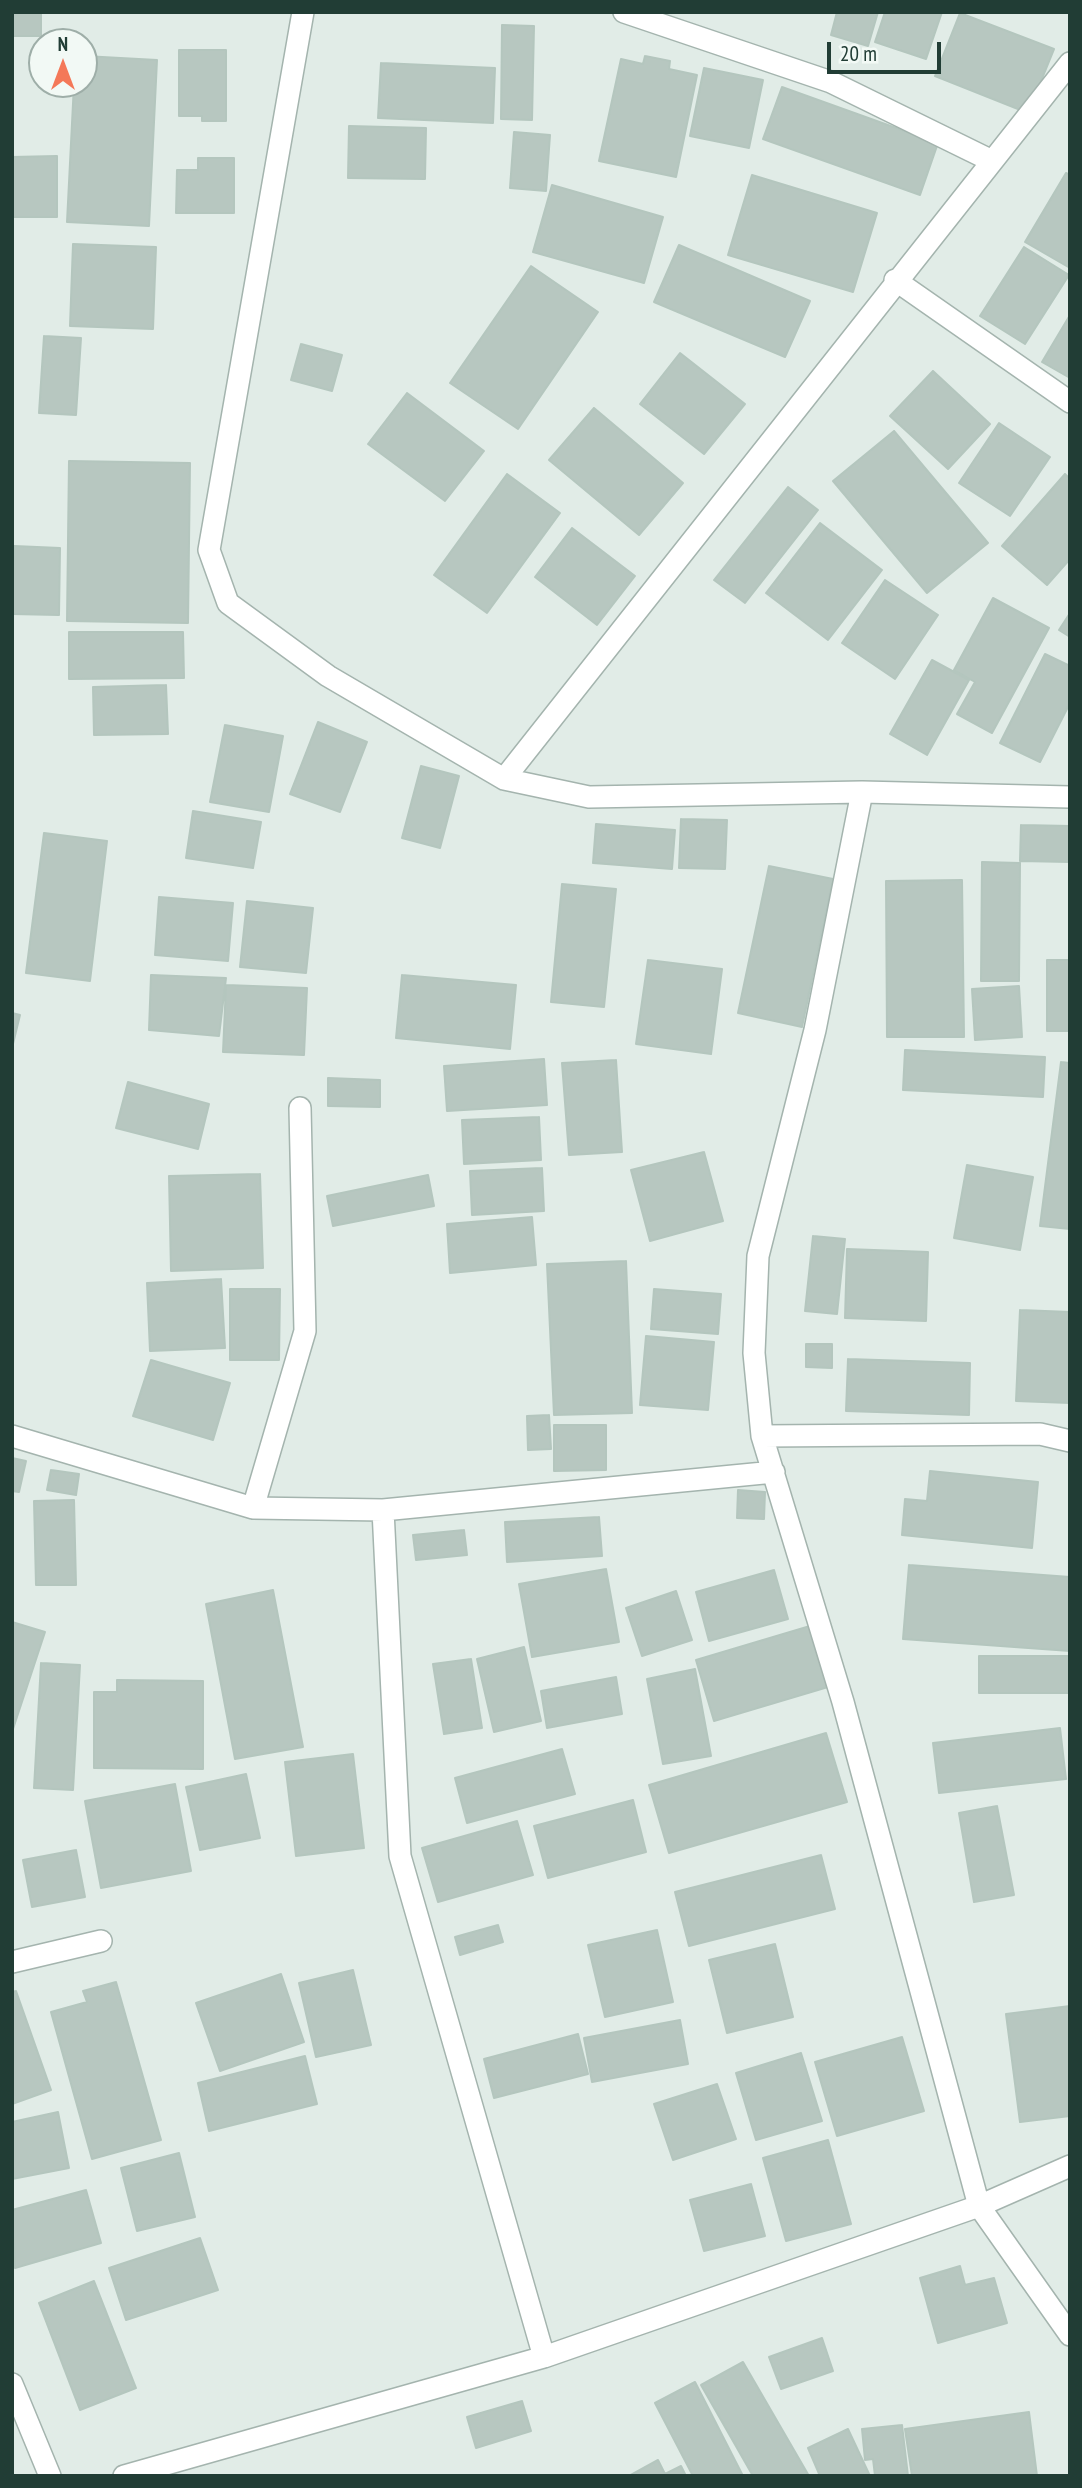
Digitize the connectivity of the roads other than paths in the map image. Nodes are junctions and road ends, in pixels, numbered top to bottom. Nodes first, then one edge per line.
1 (303, 12) edge
2 (624, 12) edge
3 (1070, 63) edge
4 (992, 161) junction
5 (895, 280) junction
6 (1070, 402) edge
7 (504, 779) junction
8 (862, 792) junction
9 (1070, 797) edge
10 (300, 1108) dead end
11 (12, 1436) edge
12 (762, 1436) junction
13 (1070, 1441) edge
14 (774, 1472) junction
15 (253, 1508) junction
16 (383, 1510) junction
17 (101, 1941) dead end
18 (12, 1962) edge
19 (1070, 2165) edge
20 (979, 2206) junction
21 (1070, 2335) edge
22 (544, 2357) junction
23 (12, 2384) edge
24 (50, 2476) edge
25 (124, 2476) edge

1 - 7 street
2 - 4 street
3 - 4 street
4 - 5 street
5 - 6 street
5 - 7 street
7 - 8 street
8 - 9 street
8 - 12 street
10 - 15 street
11 - 15 street
12 - 13 street
12 - 14 street
14 - 16 street
14 - 20 street
15 - 16 street
16 - 22 street
17 - 18 street
19 - 20 street
20 - 21 street
20 - 22 street
22 - 25 street
23 - 24 street

